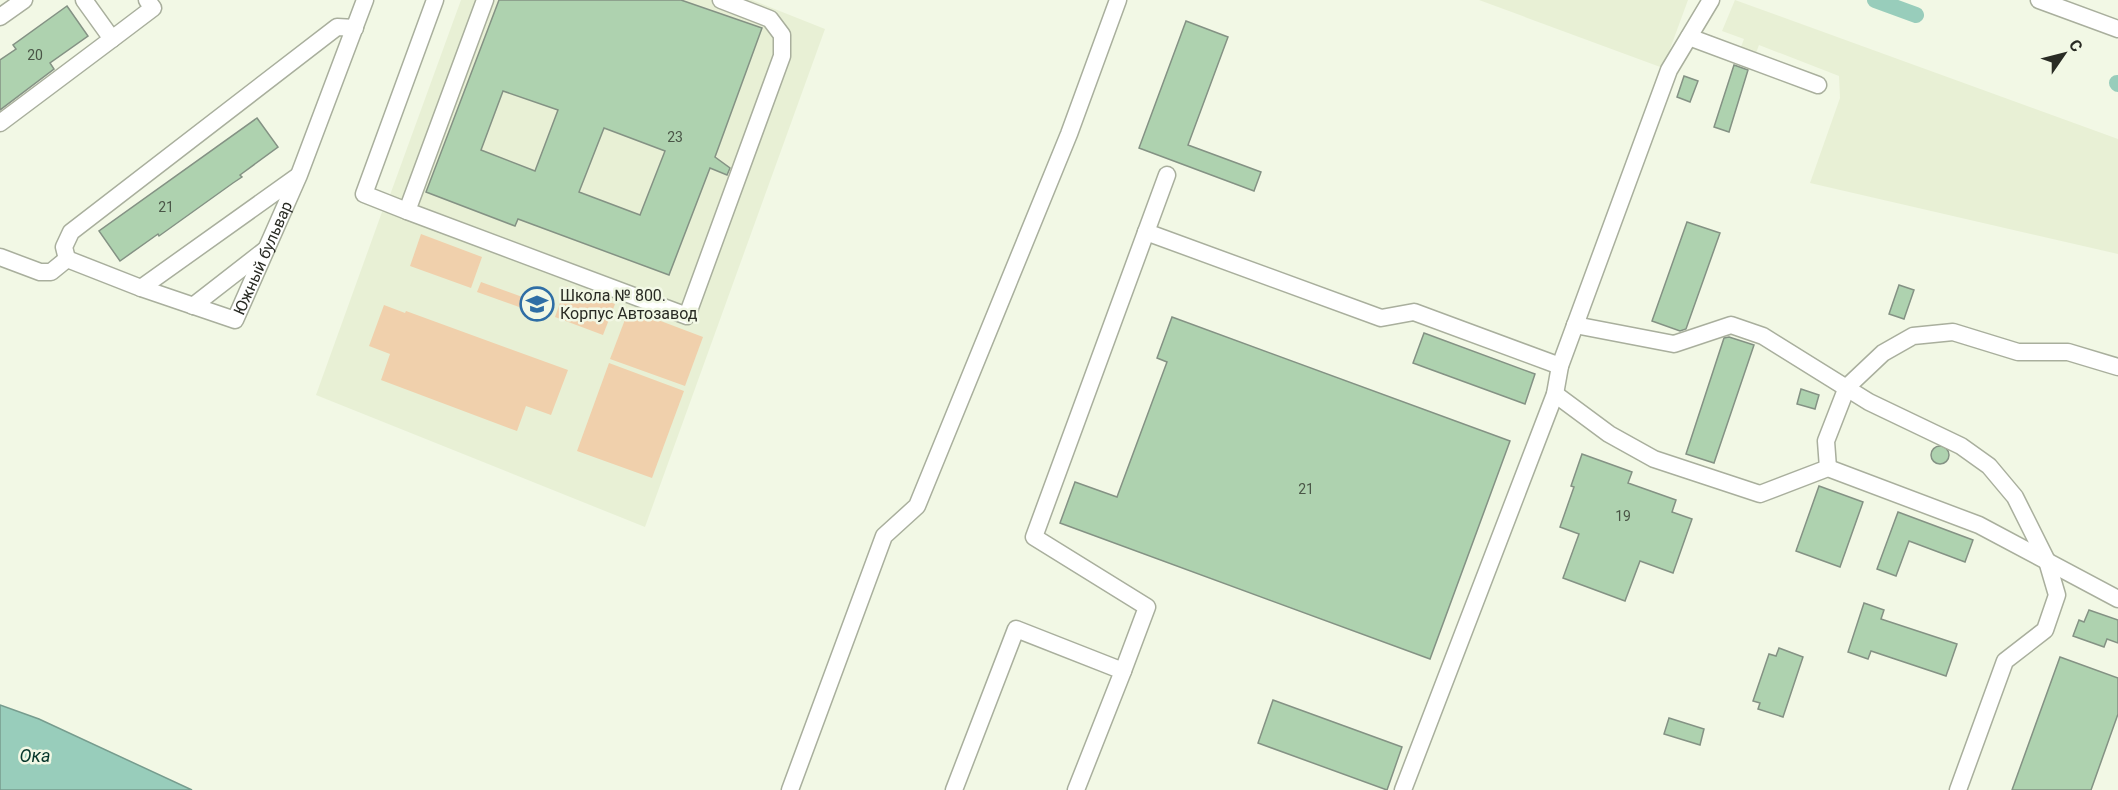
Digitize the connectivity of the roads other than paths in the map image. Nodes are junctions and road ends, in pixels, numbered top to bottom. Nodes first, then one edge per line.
1 (24, 0) edge
2 (84, 0) edge
3 (366, 0) edge
4 (435, 0) edge
5 (485, 0) edge
6 (721, 0) edge
7 (1118, 0) edge
8 (1711, 0) edge
9 (2039, 0) edge
10 (155, 3) edge
11 (2059, 3) edge
12 (0, 17) edge
13 (356, 28) junction
14 (2118, 28) edge
15 (1689, 38) junction
16 (112, 39) junction
17 (1818, 85) dead end
18 (0, 123) edge
19 (299, 175) junction
20 (1167, 175) dead end
21 (407, 211) junction
22 (1146, 232) junction
23 (266, 250) junction
24 (0, 257) edge
25 (67, 259) junction
26 (141, 288) junction
27 (193, 306) junction
28 (1575, 325) junction
29 (1560, 366) junction
30 (2118, 367) edge
31 (1847, 387) junction
32 (1555, 394) junction
33 (1828, 468) junction
34 (2047, 561) junction
35 (2118, 599) edge
36 (1123, 670) junction
37 (790, 790) edge
38 (954, 790) edge
39 (1076, 790) edge
40 (1403, 790) edge
41 (1958, 790) edge

1 - 12 street
2 - 16 street
3 - 13 street, Южный бульвар
4 - 21 street
5 - 21 street
6 - 21 street
7 - 37 street
8 - 15 street
9 - 11 street
10 - 16 street
11 - 14 street
13 - 19 street, Южный бульвар
13 - 25 street
15 - 17 street
15 - 28 street
16 - 18 street
19 - 23 street, Южный бульвар
19 - 26 street
20 - 22 street
22 - 29 street
22 - 36 street
23 - 27 street
23 - 27 street, Южный бульвар
24 - 25 street
25 - 26 street, Южный бульвар
26 - 27 street, Южный бульвар
28 - 29 street
28 - 31 street
29 - 32 street
30 - 31 street
31 - 33 street
31 - 34 street
32 - 33 street
32 - 40 street
33 - 34 street
34 - 35 street
34 - 41 street
36 - 38 street
36 - 39 street

